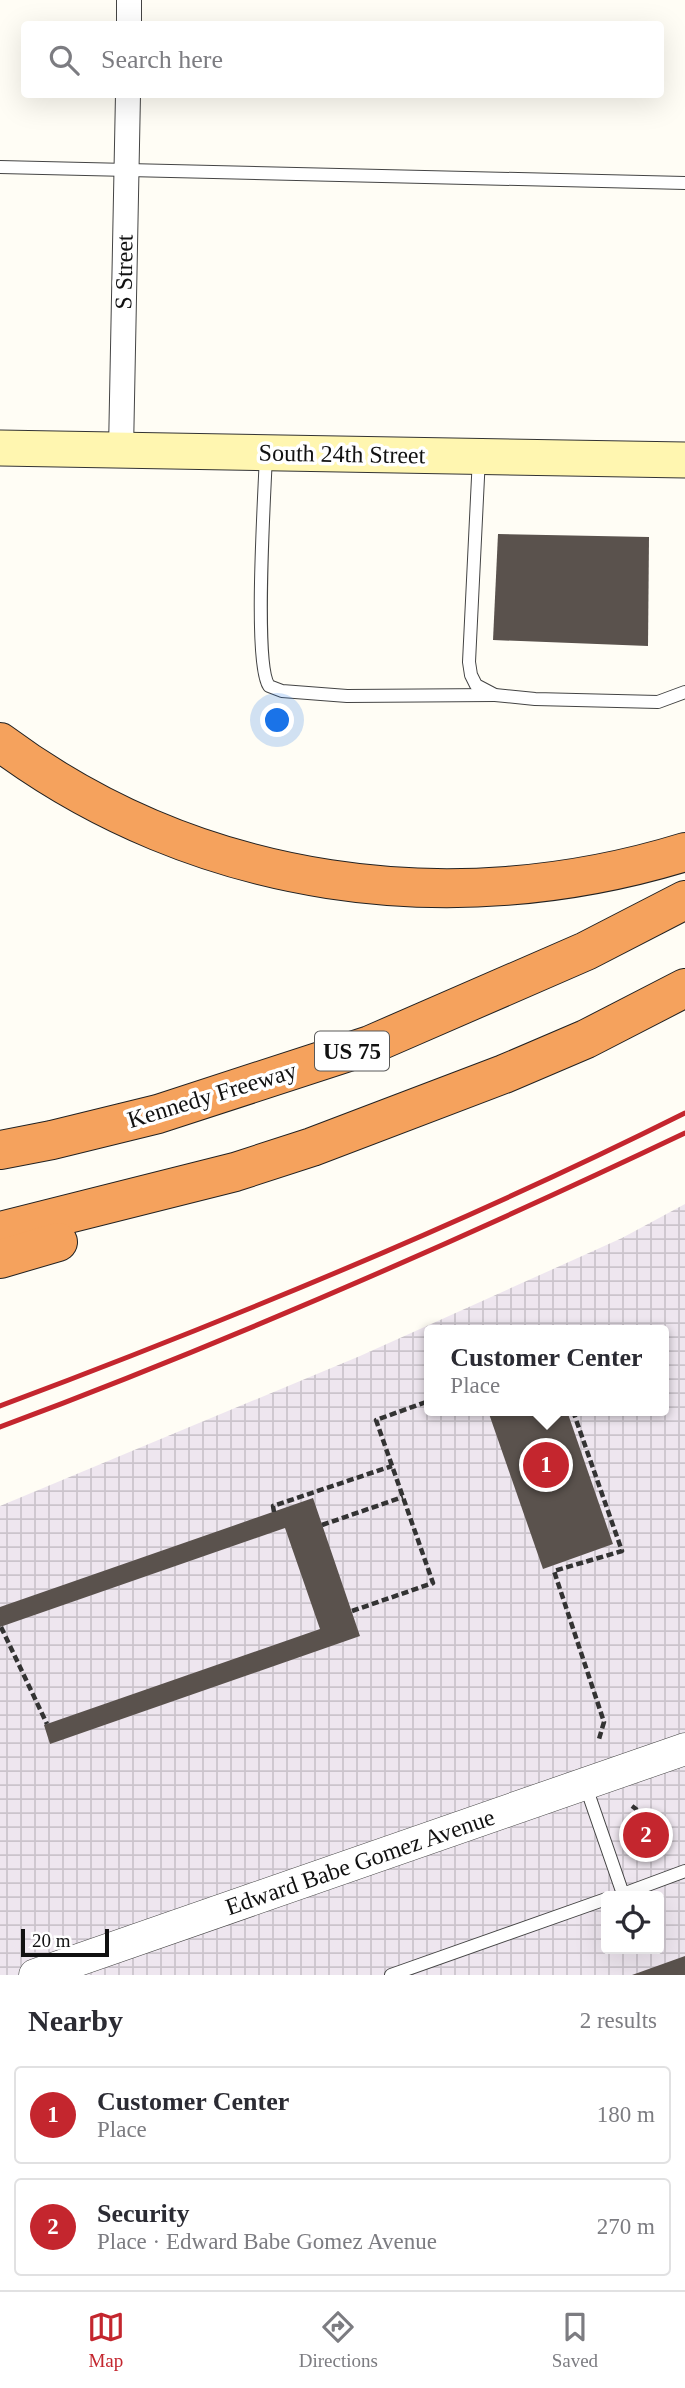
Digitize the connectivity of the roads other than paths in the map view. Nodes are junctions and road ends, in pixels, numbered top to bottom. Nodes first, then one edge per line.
1 (129, 0) edge
2 (129, 21) edge
3 (128, 98) edge
4 (0, 167) edge
5 (126, 168) junction
6 (685, 183) edge
7 (0, 448) edge
8 (121, 450) junction
9 (267, 453) junction
10 (479, 457) junction
11 (685, 460) edge
12 (685, 692) edge
13 (495, 695) junction
14 (0, 742) edge
15 (685, 852) edge
16 (685, 900) edge
17 (685, 988) edge
18 (0, 1150) edge
19 (235, 1172) junction
20 (0, 1231) edge
21 (0, 1259) edge
22 (685, 1749) edge
23 (585, 1783) junction
24 (685, 1871) edge
25 (618, 1891) edge
26 (630, 1891) edge
27 (601, 1901) edge
28 (35, 1975) edge
29 (391, 1975) edge

1 - 2 street
3 - 5 street, S Street
4 - 5 lane
5 - 6 lane
5 - 8 street, S Street
7 - 8 main road, South 24th Street
8 - 9 main road, South 24th Street
9 - 10 main road, South 24th Street
9 - 13 lane
10 - 11 main road, South 24th Street
10 - 13 lane
12 - 13 lane
14 - 15 highway
16 - 18 highway, Kennedy Freeway / US 75
17 - 19 highway
19 - 20 highway
19 - 21 highway
22 - 23 street, Edward Babe Gomez Avenue
23 - 25 lane
23 - 28 street, Edward Babe Gomez Avenue
24 - 26 lane
27 - 29 lane

